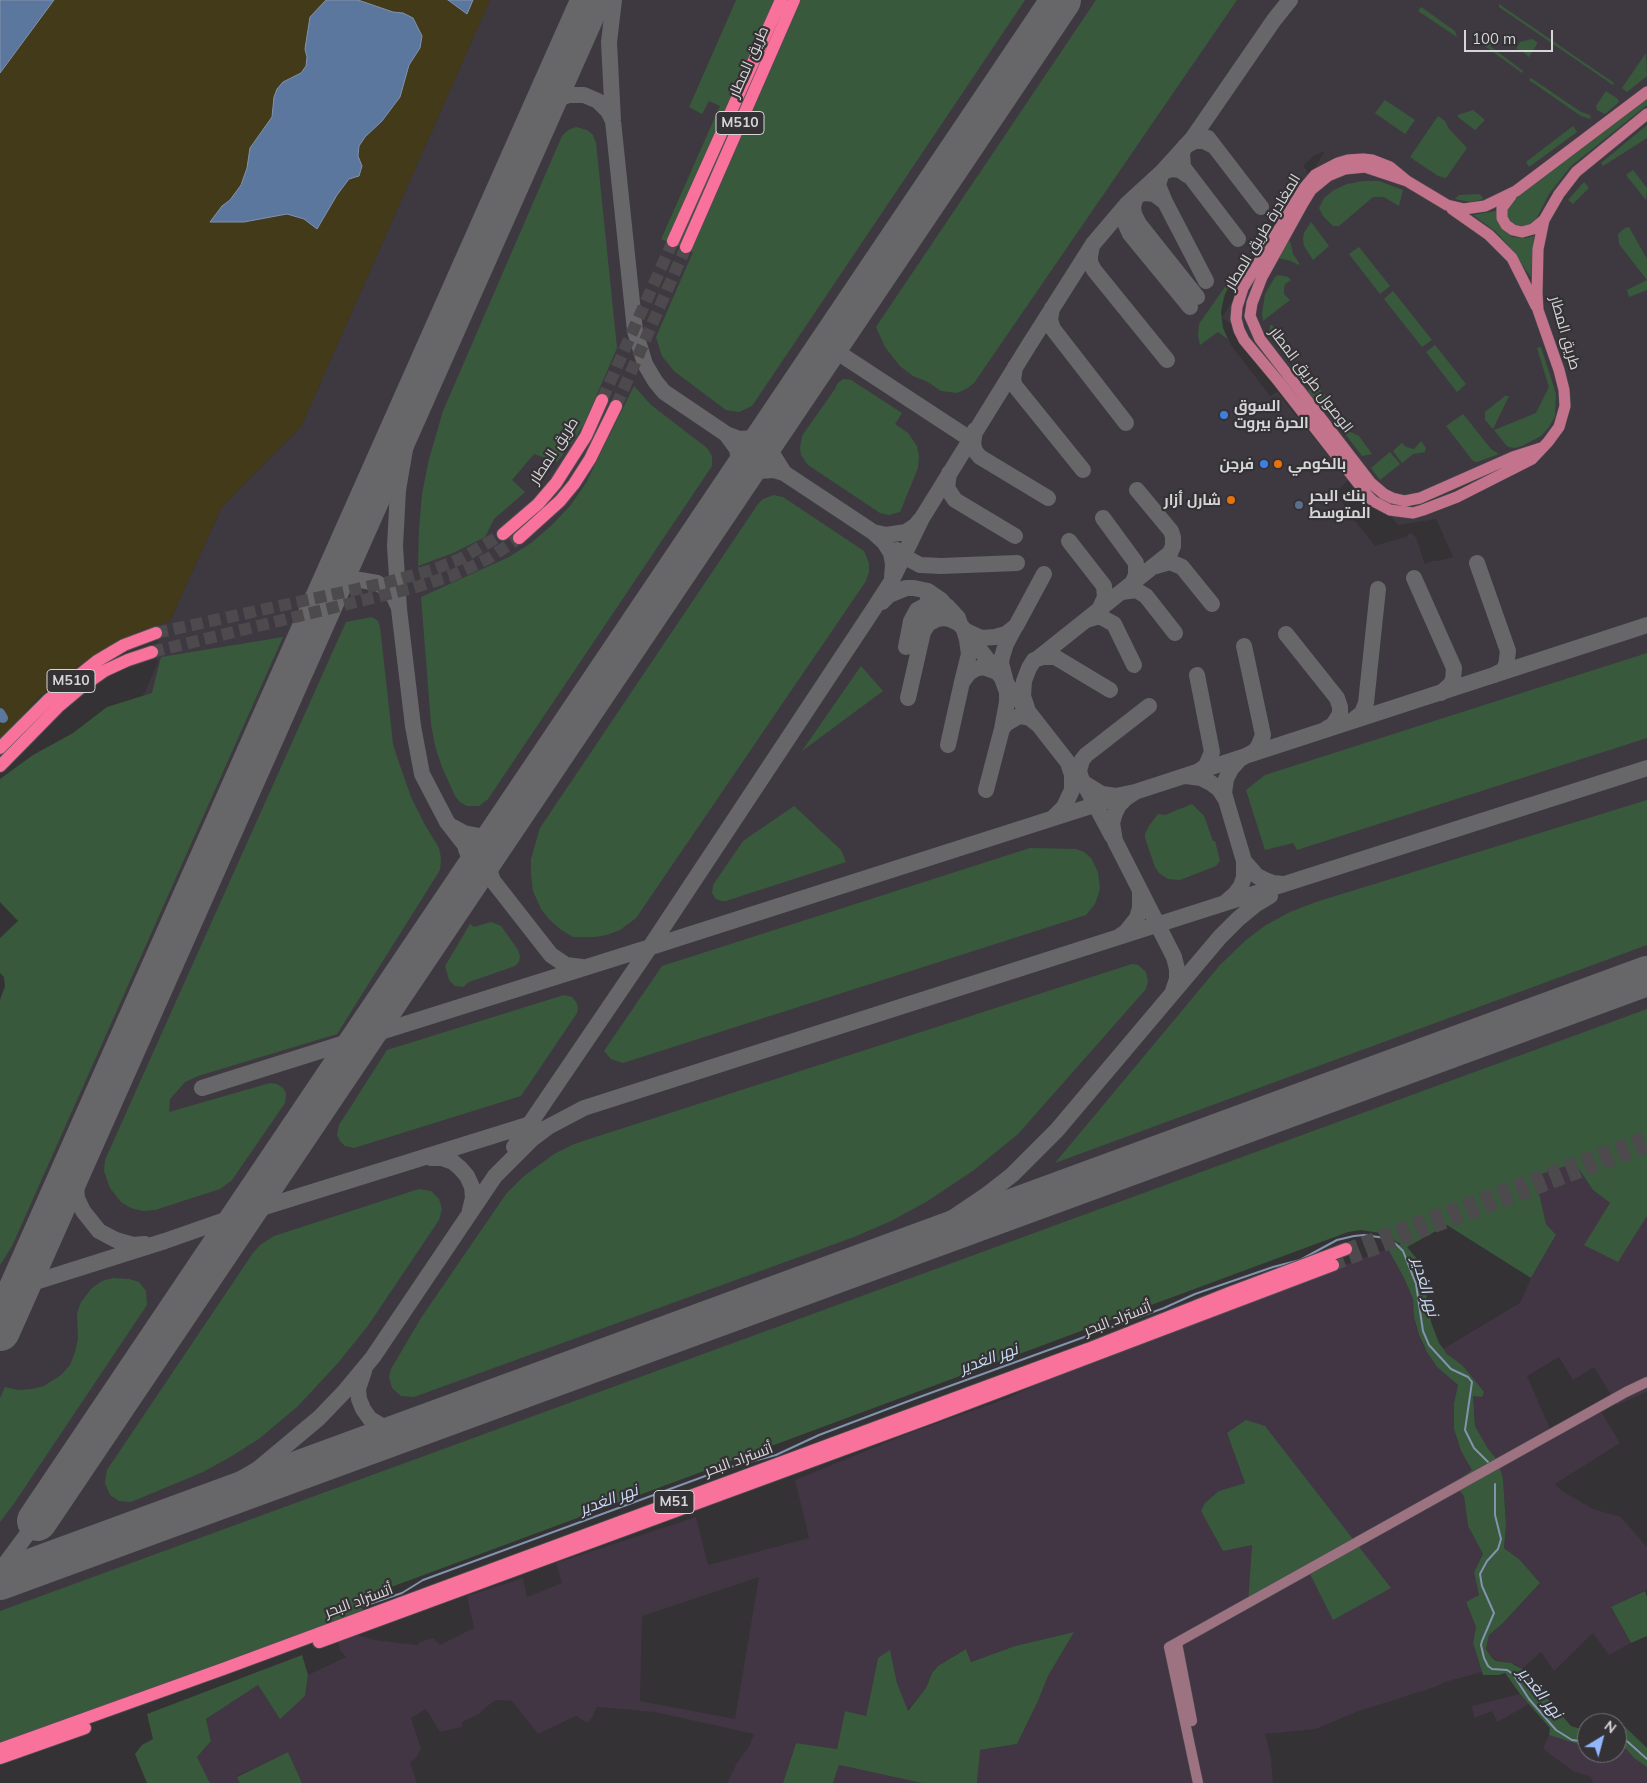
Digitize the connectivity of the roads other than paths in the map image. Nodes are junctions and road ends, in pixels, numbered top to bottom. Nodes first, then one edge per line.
1 (781, 0) edge
2 (794, 0) edge
3 (1647, 92) edge
4 (1647, 114) edge
5 (1322, 159) dead end
6 (1315, 175) junction
7 (1407, 181) junction
8 (1516, 191) junction
9 (1447, 205) junction
10 (1544, 220) junction
11 (673, 241) tunnel mouth
12 (686, 247) tunnel mouth
13 (1538, 310) junction
14 (602, 400) tunnel mouth
15 (616, 406) tunnel mouth
16 (1541, 448) junction
17 (504, 534) tunnel mouth
18 (519, 538) tunnel mouth
19 (156, 633) tunnel mouth
20 (152, 652) tunnel mouth
21 (0, 748) edge
22 (0, 766) edge
23 (1346, 1249) tunnel mouth
24 (1333, 1265) tunnel mouth
25 (1647, 1382) edge
26 (1173, 1645) junction
27 (0, 1749) edge
28 (0, 1758) edge
29 (1198, 1783) edge
30 (1205, 1783) edge

1 - 11 highway, طريق المطار / M510
2 - 12 highway, طريق المطار / M510
3 - 8 main road
4 - 10 main road, طريق المطار
5 - 6 main road
6 - 7 main road, المغادرة طريق المطار
6 - 16 main road, المغادرة طريق المطار
7 - 9 main road
7 - 16 main road, الوصول طريق المطار
8 - 9 main road
8 - 10 main road
9 - 13 main road
10 - 13 main road, طريق المطار
13 - 16 main road, طريق المطار
14 - 17 highway, طريق المطار
15 - 18 highway
19 - 21 highway, M510
20 - 22 highway, M510
23 - 27 highway, أتستراد البحر / M51
24 - 28 highway, أتستراد البحر / M51
25 - 26 street
26 - 29 street
26 - 30 street

